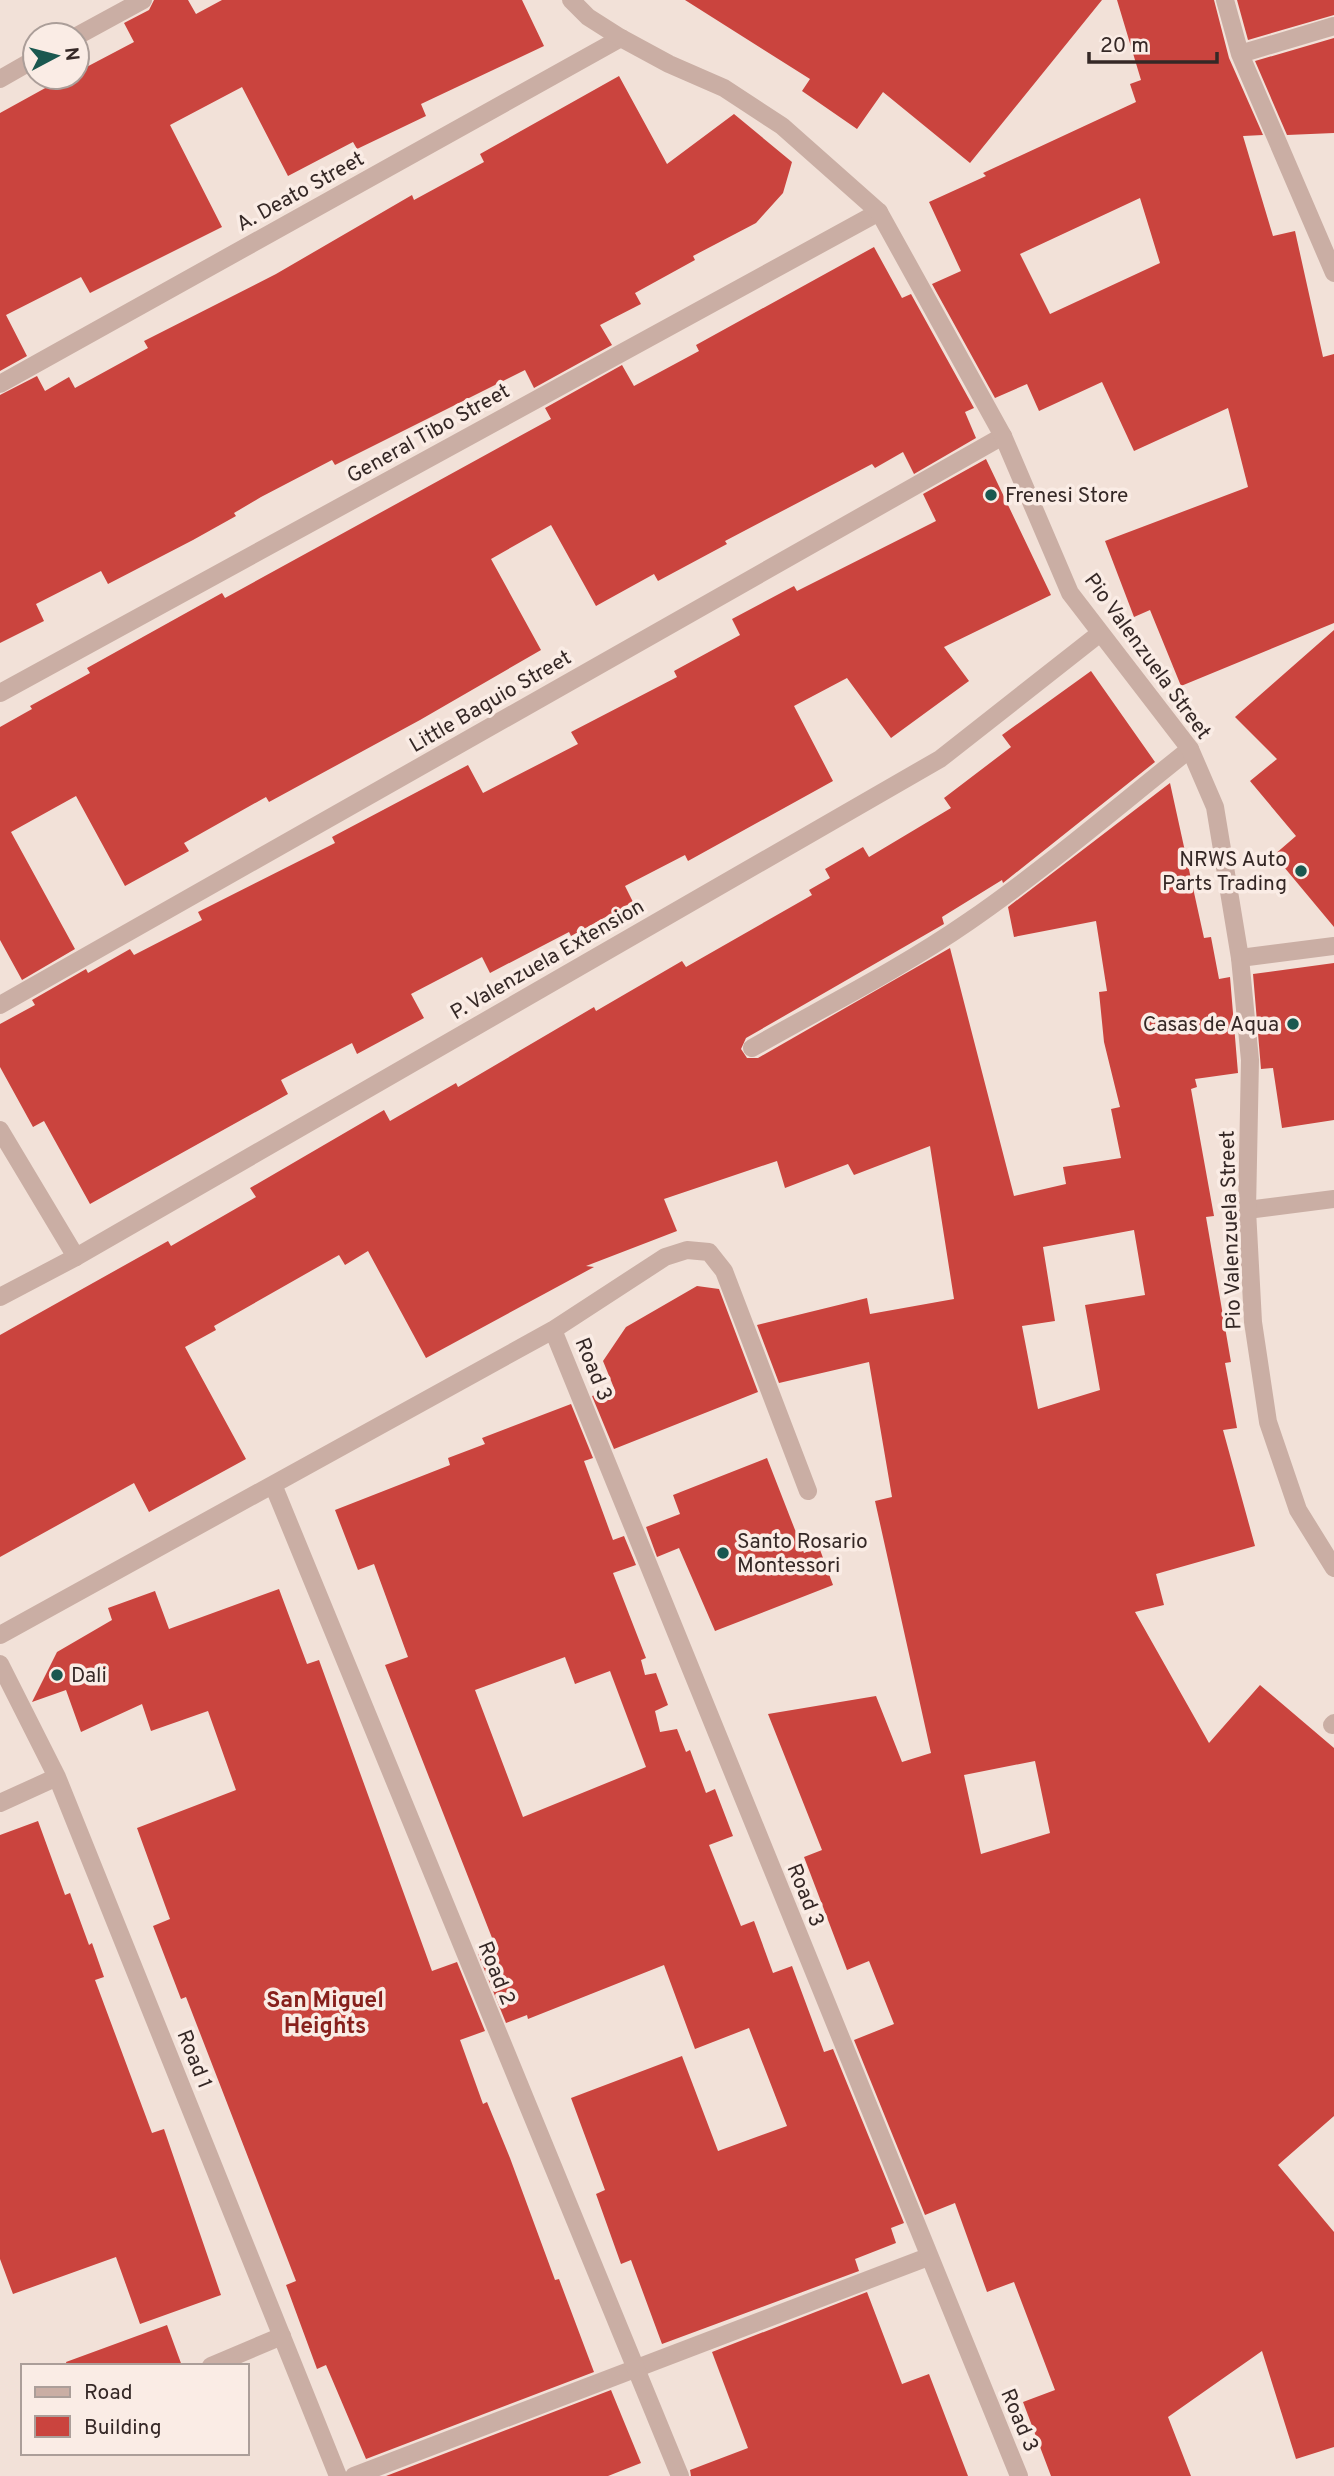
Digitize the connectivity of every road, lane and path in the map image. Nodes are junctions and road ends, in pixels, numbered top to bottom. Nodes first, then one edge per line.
1 (143, 0) edge
2 (570, 0) edge
3 (1225, 0) edge
4 (1334, 26) edge
5 (91, 28) edge
6 (621, 38) junction
7 (1240, 54) junction
8 (21, 68) edge
9 (0, 79) edge
10 (879, 212) junction
11 (1334, 273) edge
12 (0, 384) edge
13 (1003, 436) junction
14 (1099, 634) junction
15 (0, 693) edge
16 (1191, 749) junction
17 (1334, 946) edge
18 (1240, 958) junction
19 (0, 1005) edge
20 (752, 1048) dead end
21 (0, 1130) edge
22 (1334, 1199) edge
23 (1247, 1210) junction
24 (76, 1257) junction
25 (0, 1297) edge
26 (553, 1329) junction
27 (274, 1487) junction
28 (808, 1491) dead end
29 (1334, 1568) edge
30 (0, 1635) edge
31 (0, 1664) edge
32 (57, 1777) junction
33 (0, 1803) edge
34 (928, 2257) junction
35 (282, 2336) junction
36 (216, 2364) edge
37 (635, 2370) junction
38 (338, 2476) edge
39 (354, 2476) edge
40 (680, 2476) edge
41 (1019, 2476) edge

1 - 5 street
2 - 6 street, Pio Valenzuela Street
3 - 7 street
4 - 7 street
6 - 10 street, Pio Valenzuela Street
6 - 12 street, A. Deato Street
7 - 11 street
8 - 9 street
10 - 13 street, Pio Valenzuela Street
10 - 15 street, General Tibo Street
13 - 14 street, Pio Valenzuela Street
13 - 19 street, Little Baguio Street
14 - 16 street, Pio Valenzuela Street
14 - 24 street, P. Valenzuela Extension
16 - 18 street, Pio Valenzuela Street
16 - 20 street
17 - 18 street
18 - 23 street, Pio Valenzuela Street
21 - 24 street
22 - 23 street
23 - 29 street, Pio Valenzuela Street
24 - 25 street, P. Valenzuela Extension
26 - 27 street, Road 3
26 - 28 street, Road 3
26 - 34 street, Road 3
27 - 30 street, Road 3
27 - 37 street, Road 2
31 - 32 street, Road 1
32 - 33 street
32 - 35 street, Road 1
34 - 37 street
34 - 41 street, Road 3
35 - 36 street
35 - 38 street, Road 1
37 - 39 street
37 - 40 street, Road 2

